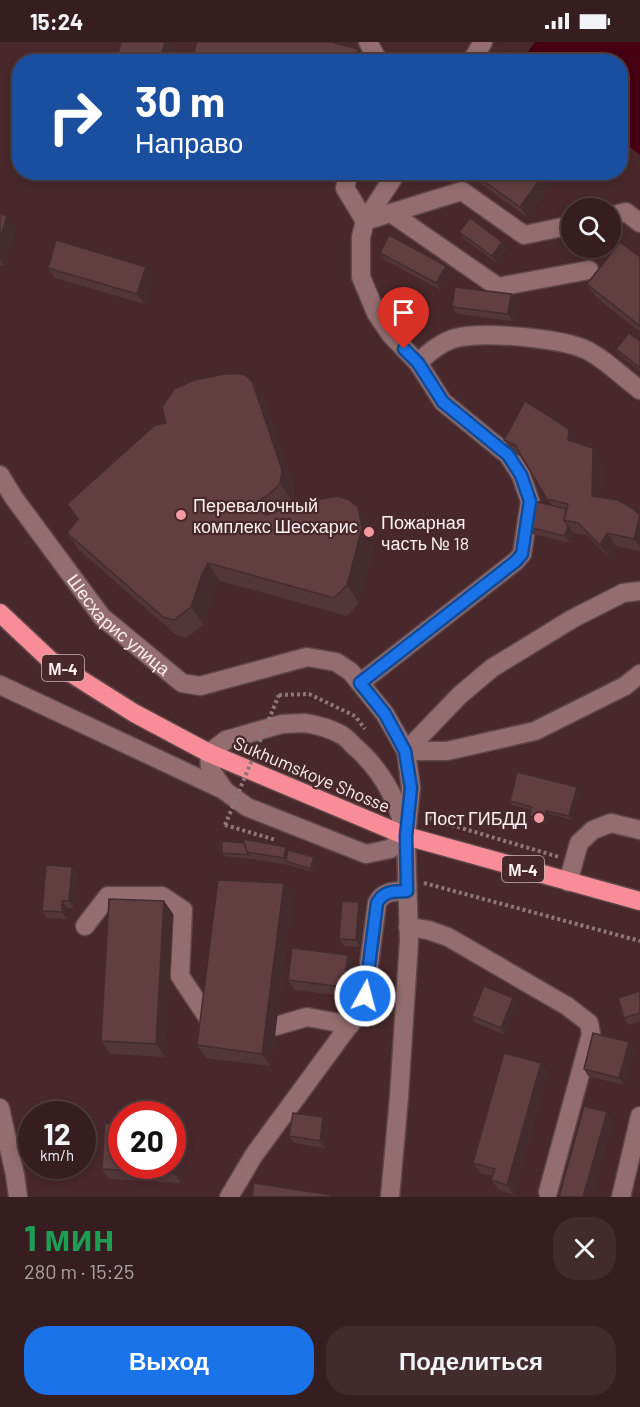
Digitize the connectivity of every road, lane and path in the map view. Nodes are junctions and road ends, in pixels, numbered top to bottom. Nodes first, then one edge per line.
1 (347, 180) edge
2 (392, 180) edge
3 (392, 213) junction
4 (621, 213) edge
5 (365, 221) junction
6 (640, 223) edge
7 (561, 227) edge
8 (589, 270) dead end
9 (418, 363) junction
10 (640, 390) edge
11 (0, 475) edge
12 (640, 591) edge
13 (0, 613) edge
14 (640, 674) edge
15 (360, 683) junction
16 (0, 685) edge
17 (369, 734) dead end
18 (405, 751) junction
19 (209, 753) junction
20 (411, 788) junction
21 (225, 791) junction
22 (640, 830) edge
23 (406, 836) junction
24 (286, 843) dead end
25 (574, 861) junction
26 (568, 882) junction
27 (407, 885) junction
28 (640, 902) edge
29 (85, 926) dead end
30 (408, 927) junction
31 (640, 942) edge
32 (350, 1025) junction
33 (0, 1108) edge
34 (640, 1116) edge
35 (548, 1192) dead end
36 (18, 1197) edge
37 (229, 1197) edge
38 (390, 1197) edge
39 (621, 1197) edge

1 - 5 street
2 - 5 street
3 - 5 street
3 - 7 street
3 - 8 street
4 - 6 street
5 - 9 street
9 - 10 street
9 - 15 street
11 - 15 street, Шесхарис улица
12 - 18 street
13 - 19 highway, М-4
14 - 18 street
15 - 18 street, Шесхарис улица
16 - 21 street
17 - 24 path, bridge
18 - 20 street, Шесхарис улица
19 - 21 street
19 - 23 highway, Sukhumskoye Shosse / М-4
19 - 23 street
20 - 23 street, Шесхарис улица
20 - 25 path
21 - 23 street
22 - 25 street
23 - 26 highway, Sukhumskoye Shosse / М-4
23 - 27 street
25 - 26 street
26 - 28 highway, Sukhumskoye Shosse / М-4
27 - 30 street
27 - 31 path
27 - 32 street
29 - 32 street
30 - 35 street
30 - 38 street
32 - 37 street
33 - 36 street
34 - 39 street

